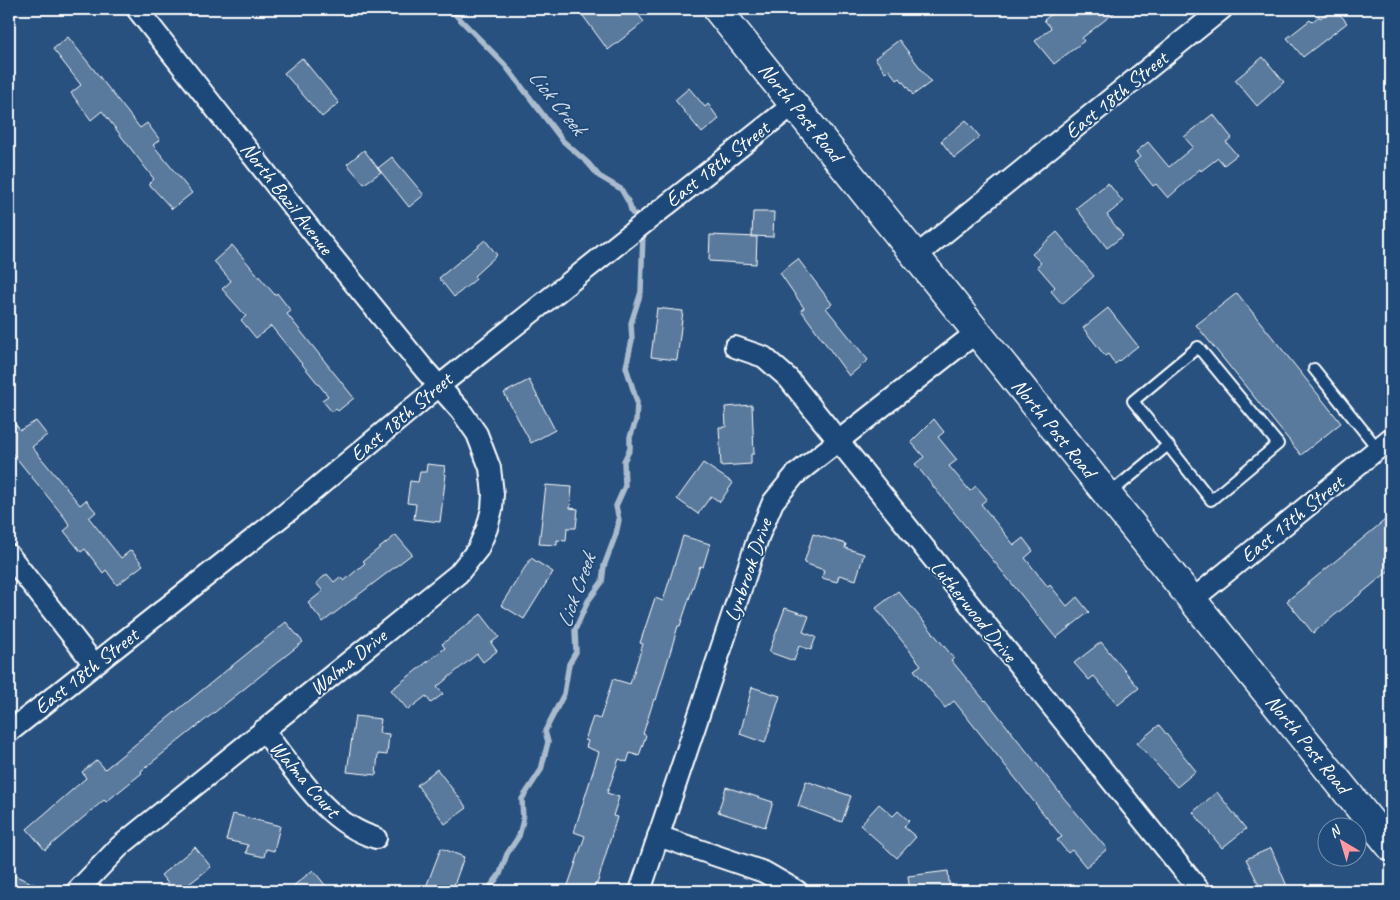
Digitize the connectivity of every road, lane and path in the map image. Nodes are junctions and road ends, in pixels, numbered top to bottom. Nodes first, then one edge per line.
1 (137, 9) edge
2 (718, 9) edge
3 (1222, 9) edge
4 (794, 104) junction
5 (916, 256) junction
6 (977, 332) junction
7 (735, 347) dead end
8 (1314, 369) dead end
9 (439, 386) junction
10 (838, 442) junction
11 (1168, 444) junction
12 (1385, 444) edge
13 (1108, 495) junction
14 (9, 555) edge
15 (1192, 600) junction
16 (94, 664) junction
17 (263, 730) junction
18 (9, 732) edge
19 (658, 836) junction
20 (376, 838) dead end
21 (1391, 847) edge
22 (78, 891) edge
23 (640, 891) edge
24 (797, 891) edge
25 (1200, 891) edge

1 - 9 street, North Bazil Avenue
2 - 4 main road, North Post Road
3 - 5 street, East 18th Street
4 - 5 main road, North Post Road
4 - 9 street, East 18th Street
5 - 6 main road, North Post Road
6 - 10 street, Lynbrook Drive
6 - 13 main road, North Post Road
7 - 10 street, Lutherwood Drive
8 - 12 lane
9 - 16 street, East 18th Street
9 - 17 street, Walma Drive
10 - 19 street, Lynbrook Drive
10 - 25 street, Lutherwood Drive
11 - 11 lane
11 - 13 lane
12 - 15 street, East 17th Street
13 - 15 main road, North Post Road
14 - 16 street
15 - 21 main road, North Post Road
16 - 18 street, East 18th Street
17 - 20 street, Walma Court
17 - 22 street, Walma Drive
19 - 23 street, Lynbrook Drive
19 - 24 street

